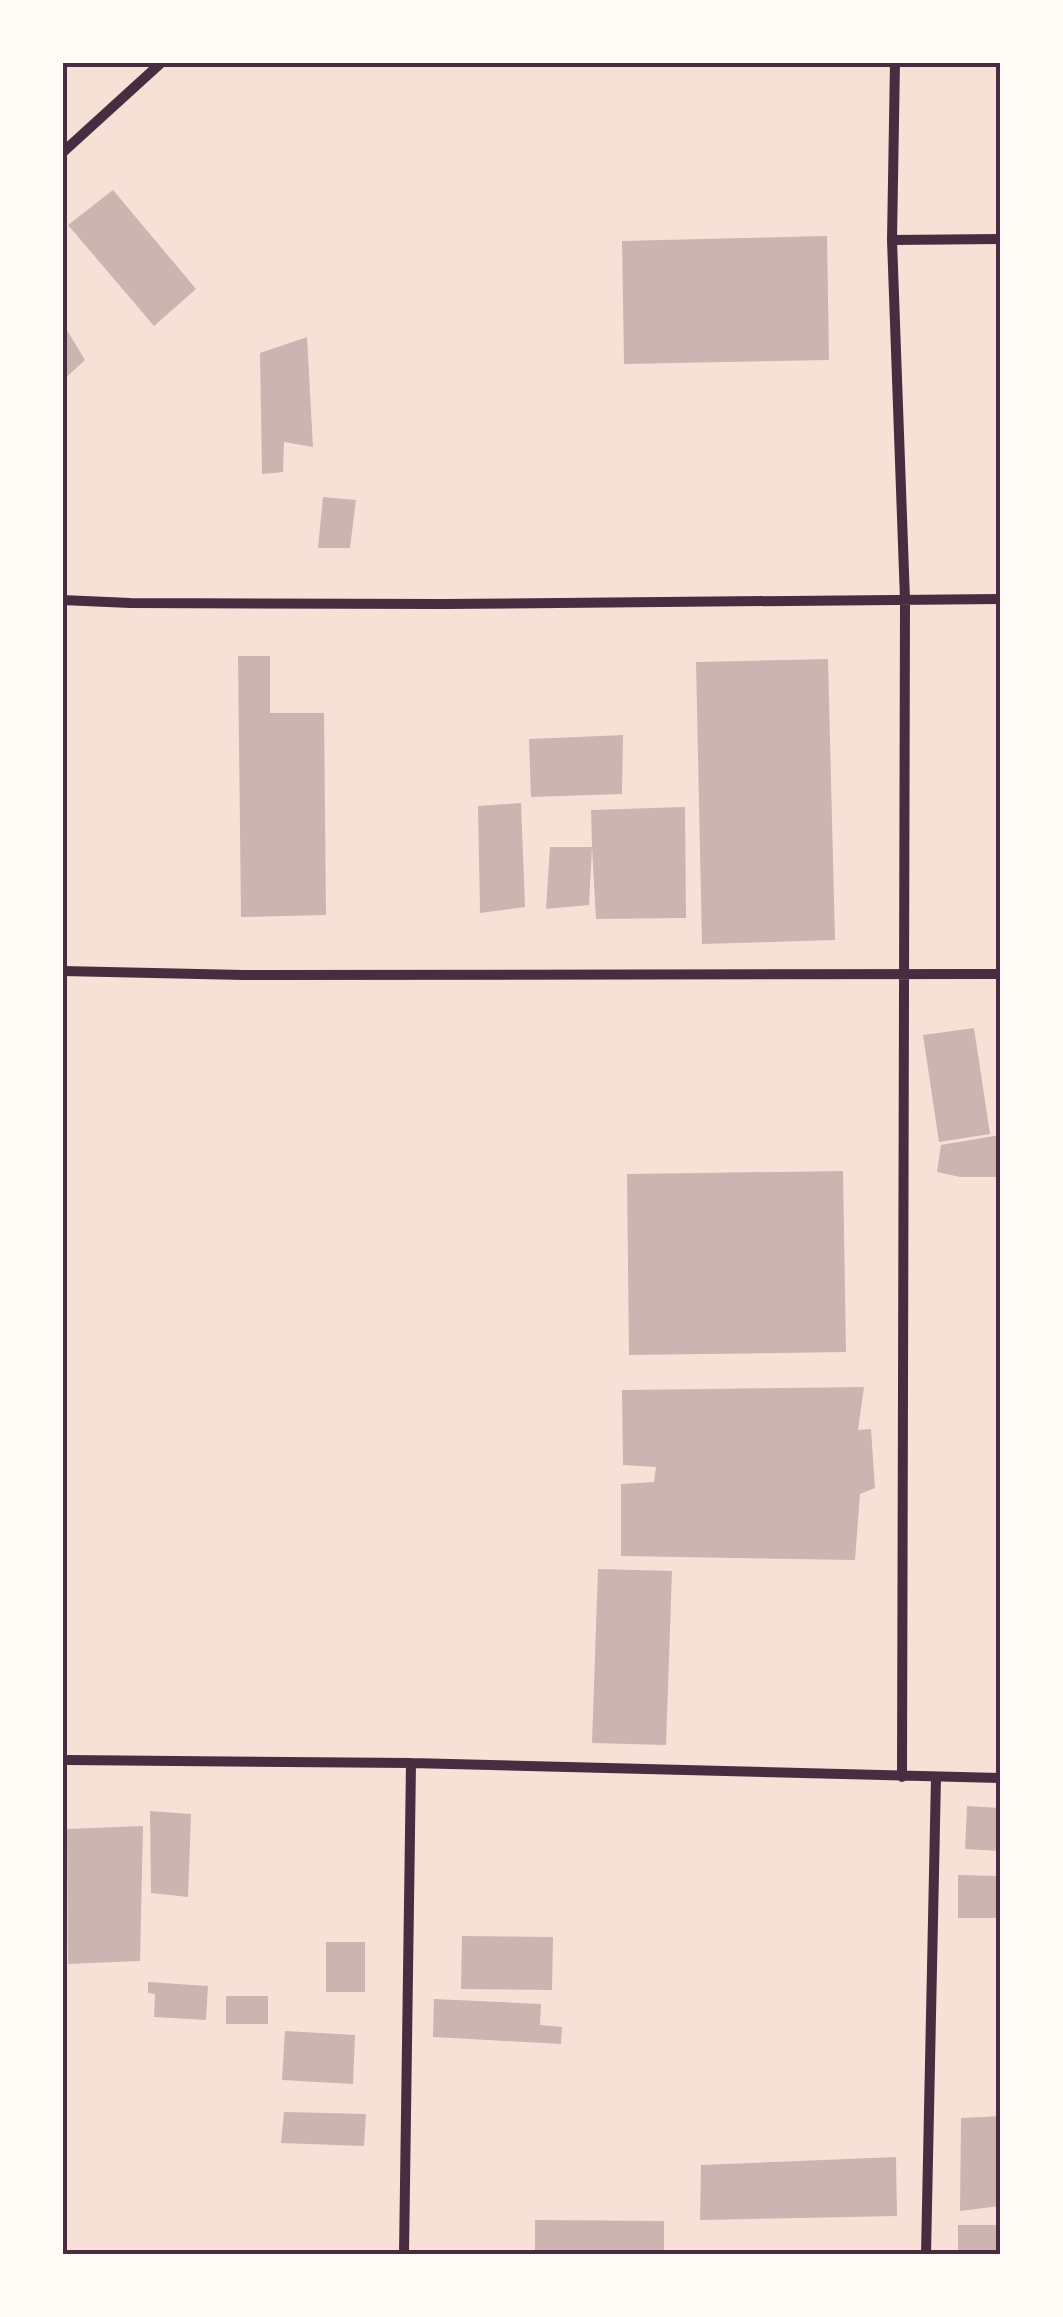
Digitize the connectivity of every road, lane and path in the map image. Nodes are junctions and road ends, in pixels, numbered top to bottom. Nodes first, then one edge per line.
1 (162, 62) edge
2 (895, 62) edge
3 (62, 153) edge
4 (1000, 239) edge
5 (892, 240) junction
6 (62, 600) edge
7 (905, 600) junction
8 (1000, 600) edge
9 (62, 971) edge
10 (1000, 974) edge
11 (902, 975) junction
12 (68, 1760) dead end
13 (412, 1763) junction
14 (902, 1777) junction
15 (936, 1777) junction
16 (1000, 1778) edge
17 (404, 2254) edge
18 (926, 2254) edge

1 - 3 street
2 - 5 street
4 - 5 street
5 - 7 street
6 - 7 street
7 - 8 street
7 - 11 street
9 - 11 street
10 - 11 street
11 - 14 street
12 - 13 street
13 - 14 street
13 - 17 street
14 - 15 street
15 - 16 street
15 - 18 street

